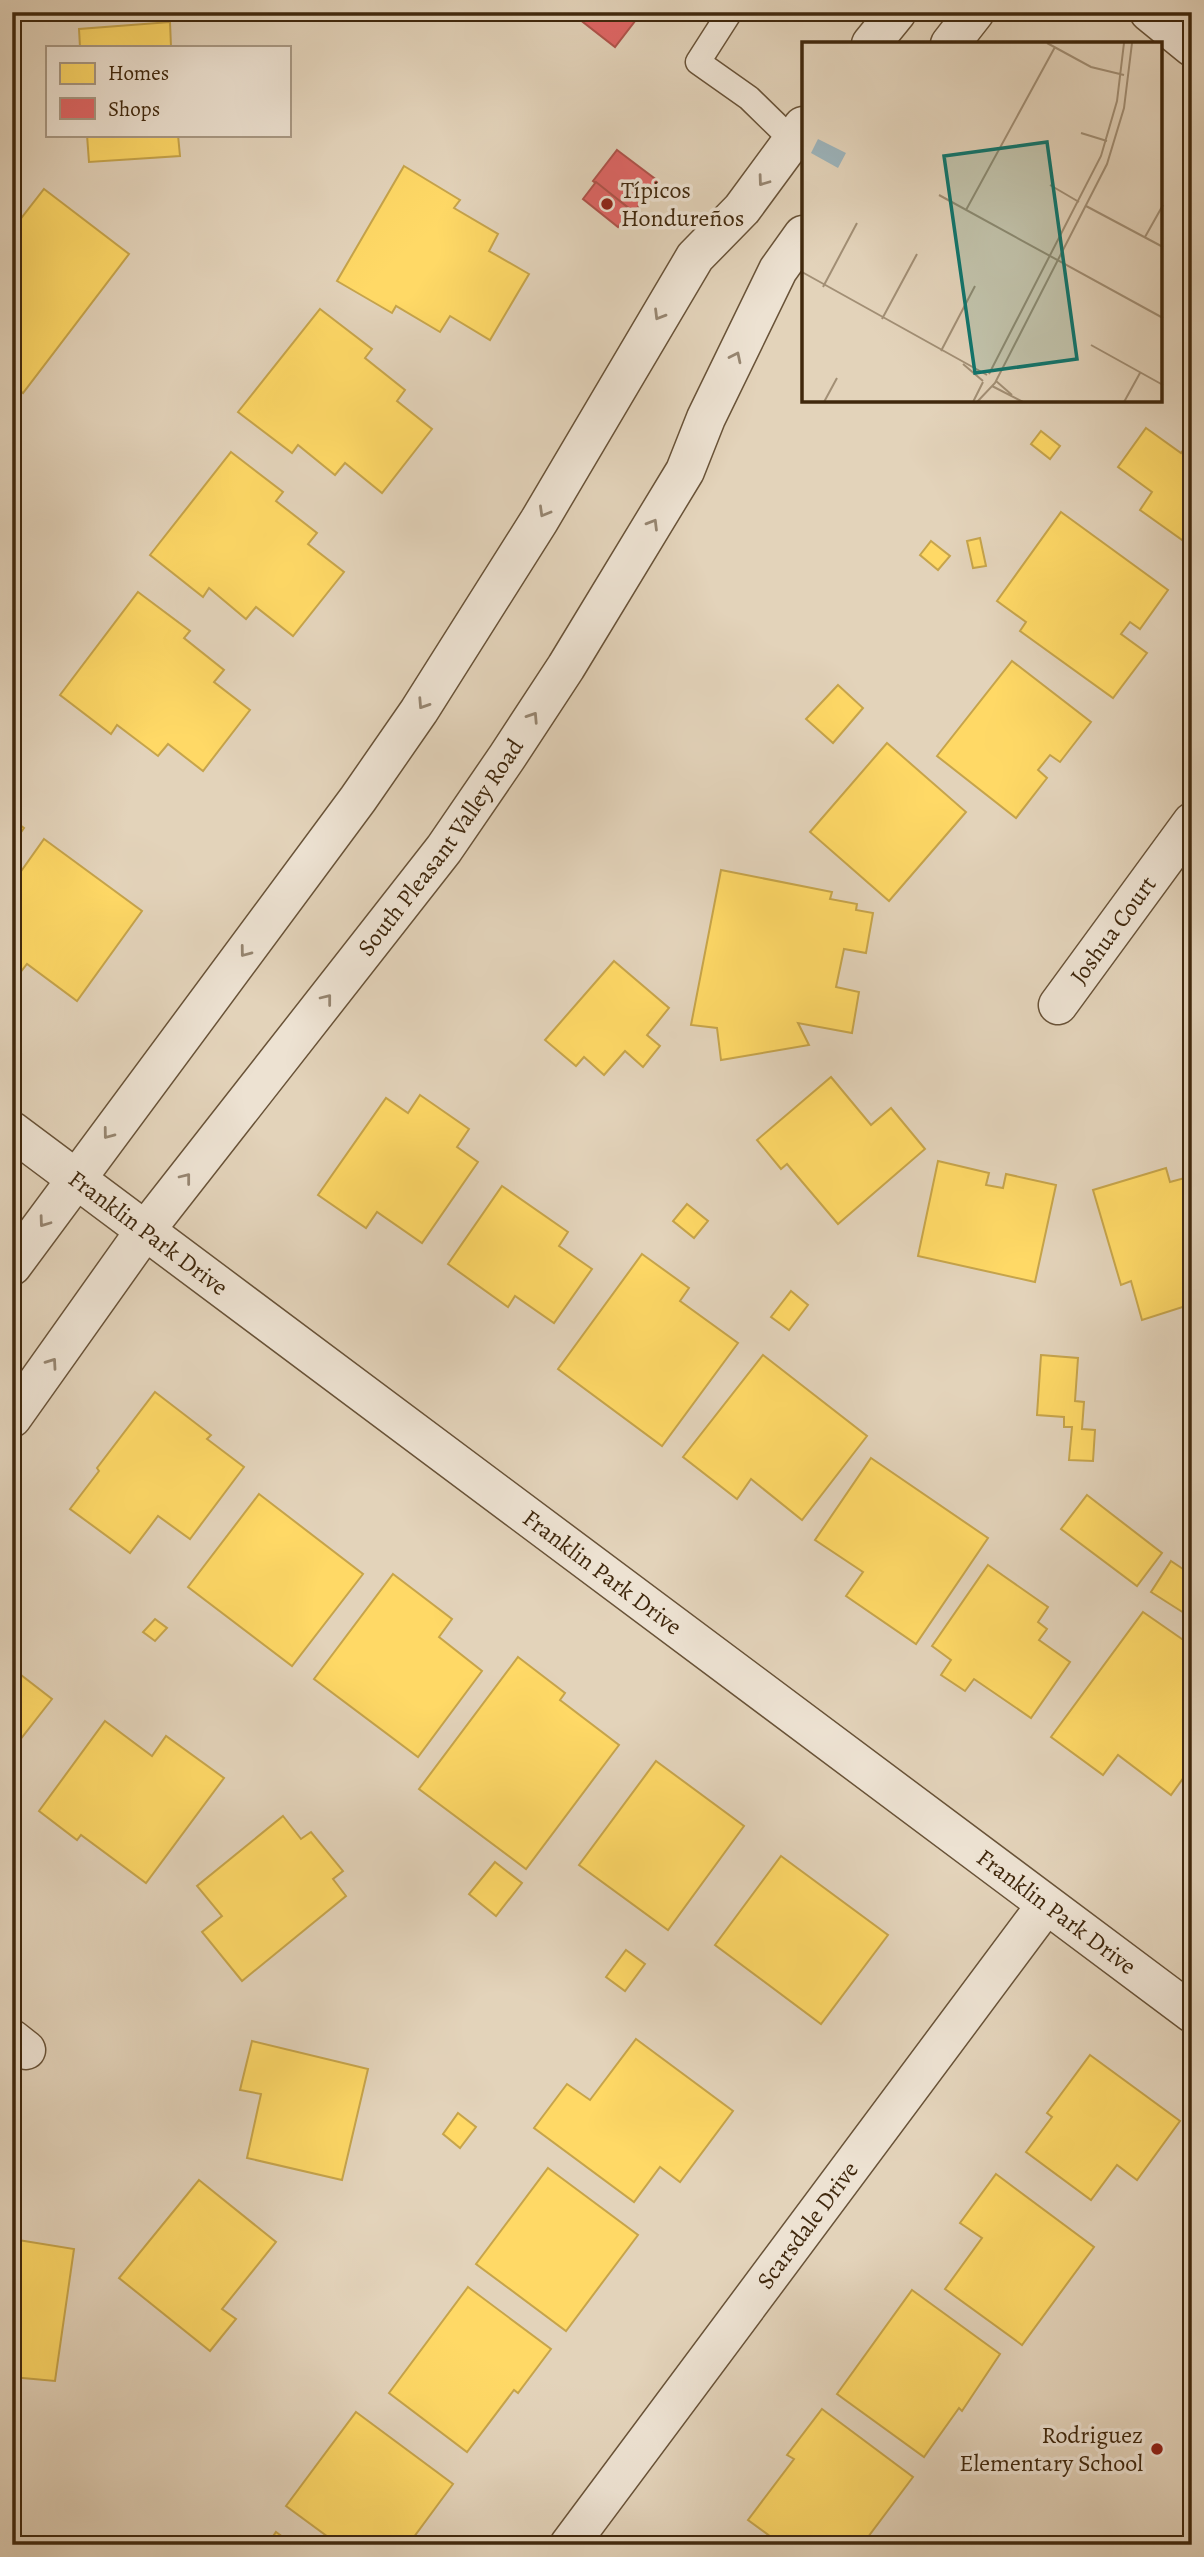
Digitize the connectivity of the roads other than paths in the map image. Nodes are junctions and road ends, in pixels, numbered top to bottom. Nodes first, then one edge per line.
1 (730, 12) edge
2 (897, 12) edge
3 (975, 12) edge
4 (1149, 12) edge
5 (873, 42) edge
6 (952, 42) edge
7 (1192, 47) edge
8 (798, 133) edge
9 (802, 235) edge
10 (1192, 822) edge
11 (1058, 1005) dead end
12 (12, 1131) edge
13 (75, 1178) junction
14 (144, 1232) junction
15 (12, 1266) edge
16 (12, 1418) edge
17 (1046, 1905) junction
18 (1192, 2013) edge
19 (569, 2545) edge

1 - 8 lane
2 - 5 street
3 - 6 street
4 - 7 street
8 -> 13 street
14 -> 9 street, South Pleasant Valley Road
10 - 11 street, Joshua Court
12 - 13 street, Franklin Park Drive
13 - 14 street, Franklin Park Drive
13 -> 15 street
16 -> 14 street, South Pleasant Valley Road
14 - 17 street, Franklin Park Drive
17 - 18 street, Franklin Park Drive
17 - 19 street, Scarsdale Drive

